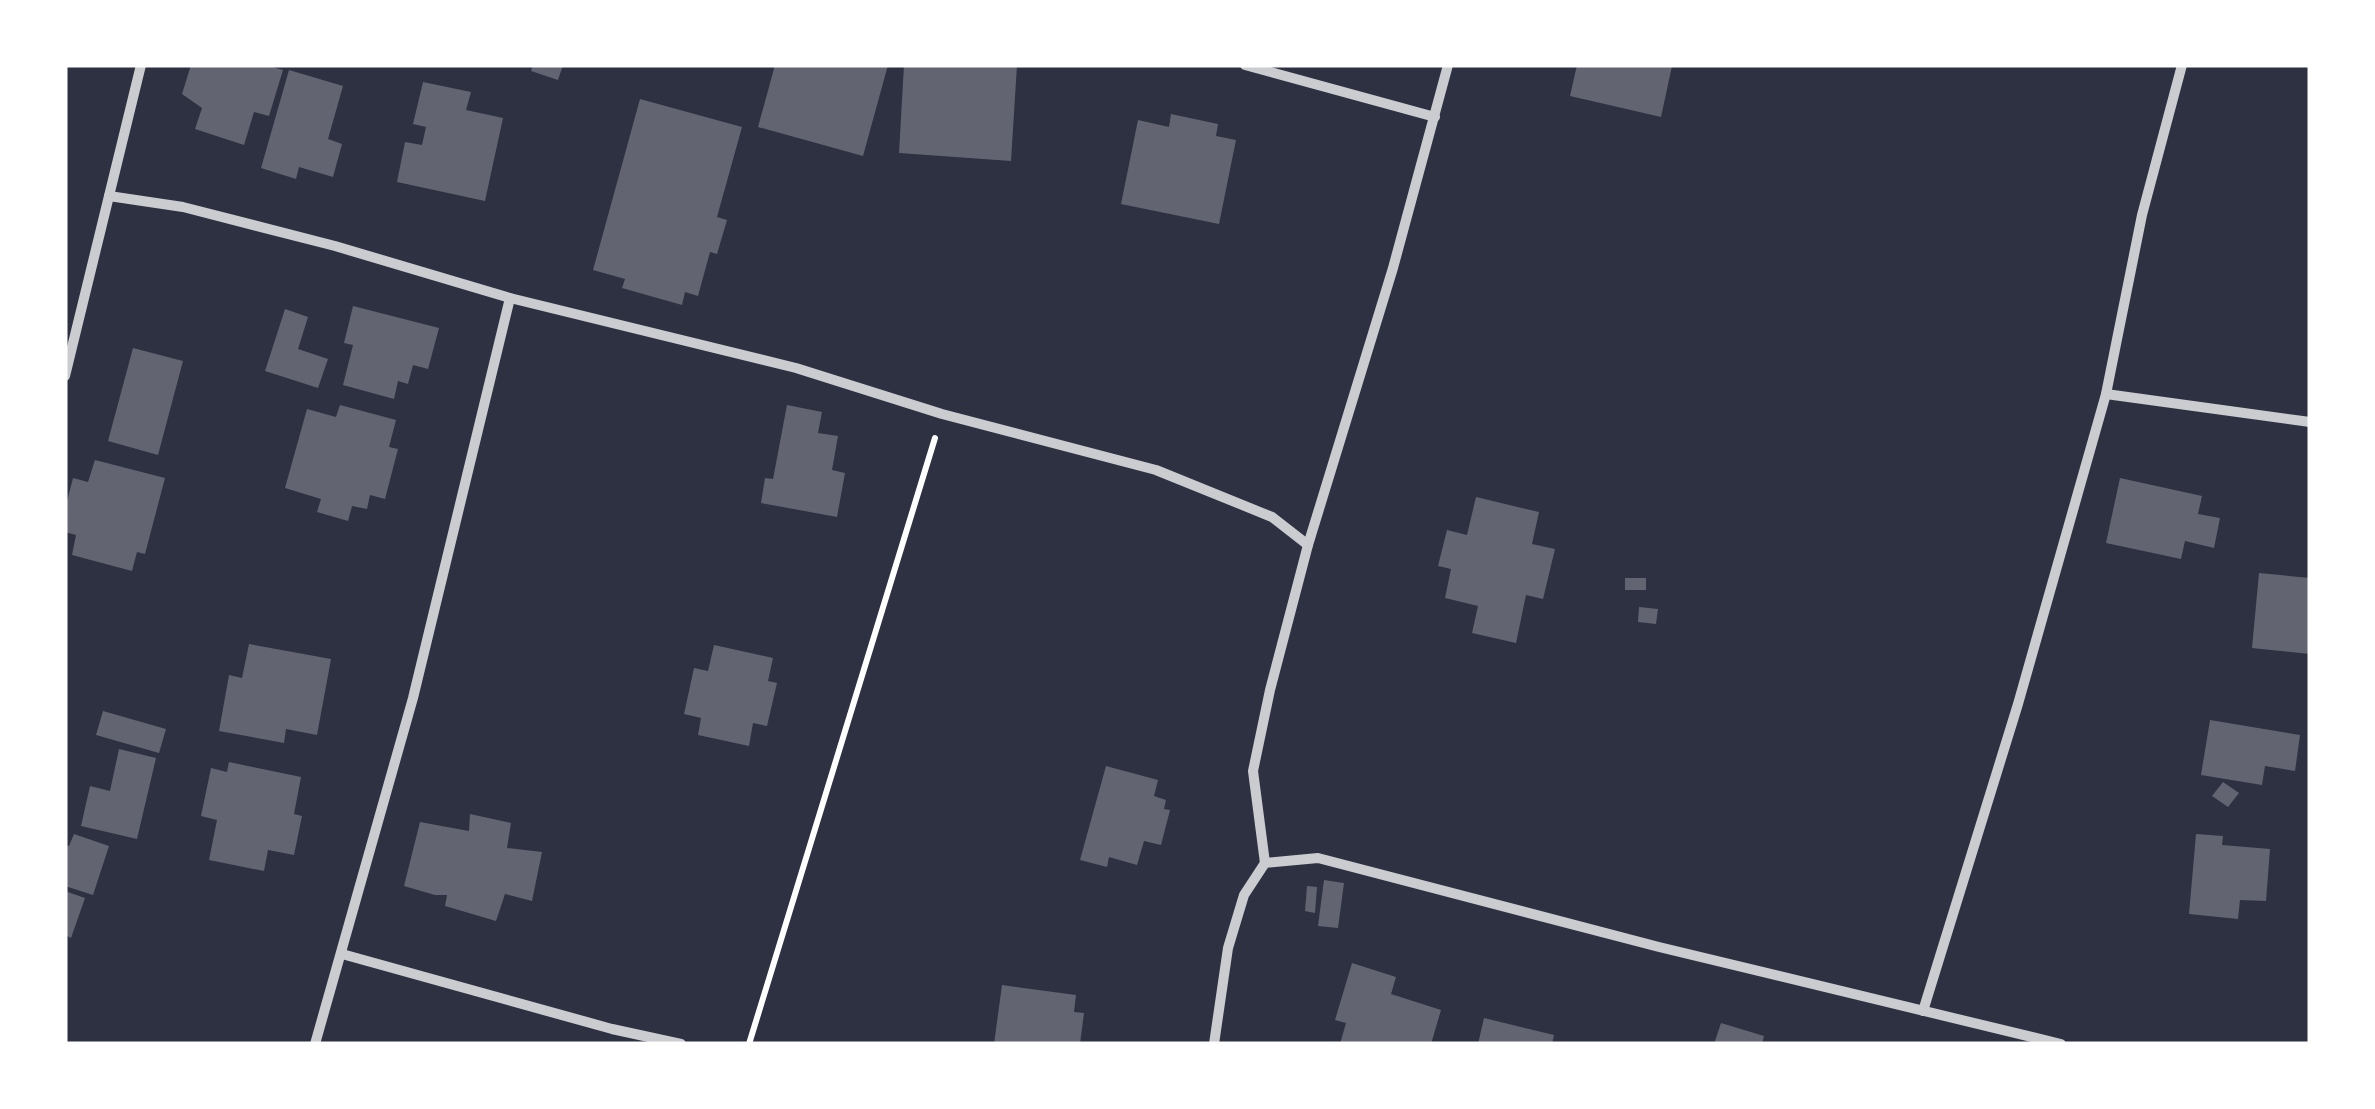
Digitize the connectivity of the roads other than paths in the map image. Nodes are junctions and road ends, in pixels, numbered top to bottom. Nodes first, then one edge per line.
1 (141, 65) edge
2 (1244, 65) edge
3 (1448, 65) edge
4 (2182, 65) edge
5 (1435, 117) junction
6 (109, 196) junction
7 (510, 298) junction
8 (66, 370) edge
9 (2106, 394) junction
10 (2310, 422) edge
11 (1308, 546) junction
12 (1265, 863) junction
13 (342, 954) junction
14 (1923, 1011) junction
15 (315, 1044) edge
16 (681, 1044) edge
17 (1214, 1044) edge
18 (2062, 1044) edge

1 - 6 street
2 - 5 street
3 - 5 street
4 - 9 street
5 - 11 street
6 - 7 street
6 - 8 street
7 - 11 street
7 - 13 street
9 - 10 street
9 - 14 street
11 - 12 street
12 - 14 street
12 - 17 street
13 - 15 street
13 - 16 street
14 - 18 street

